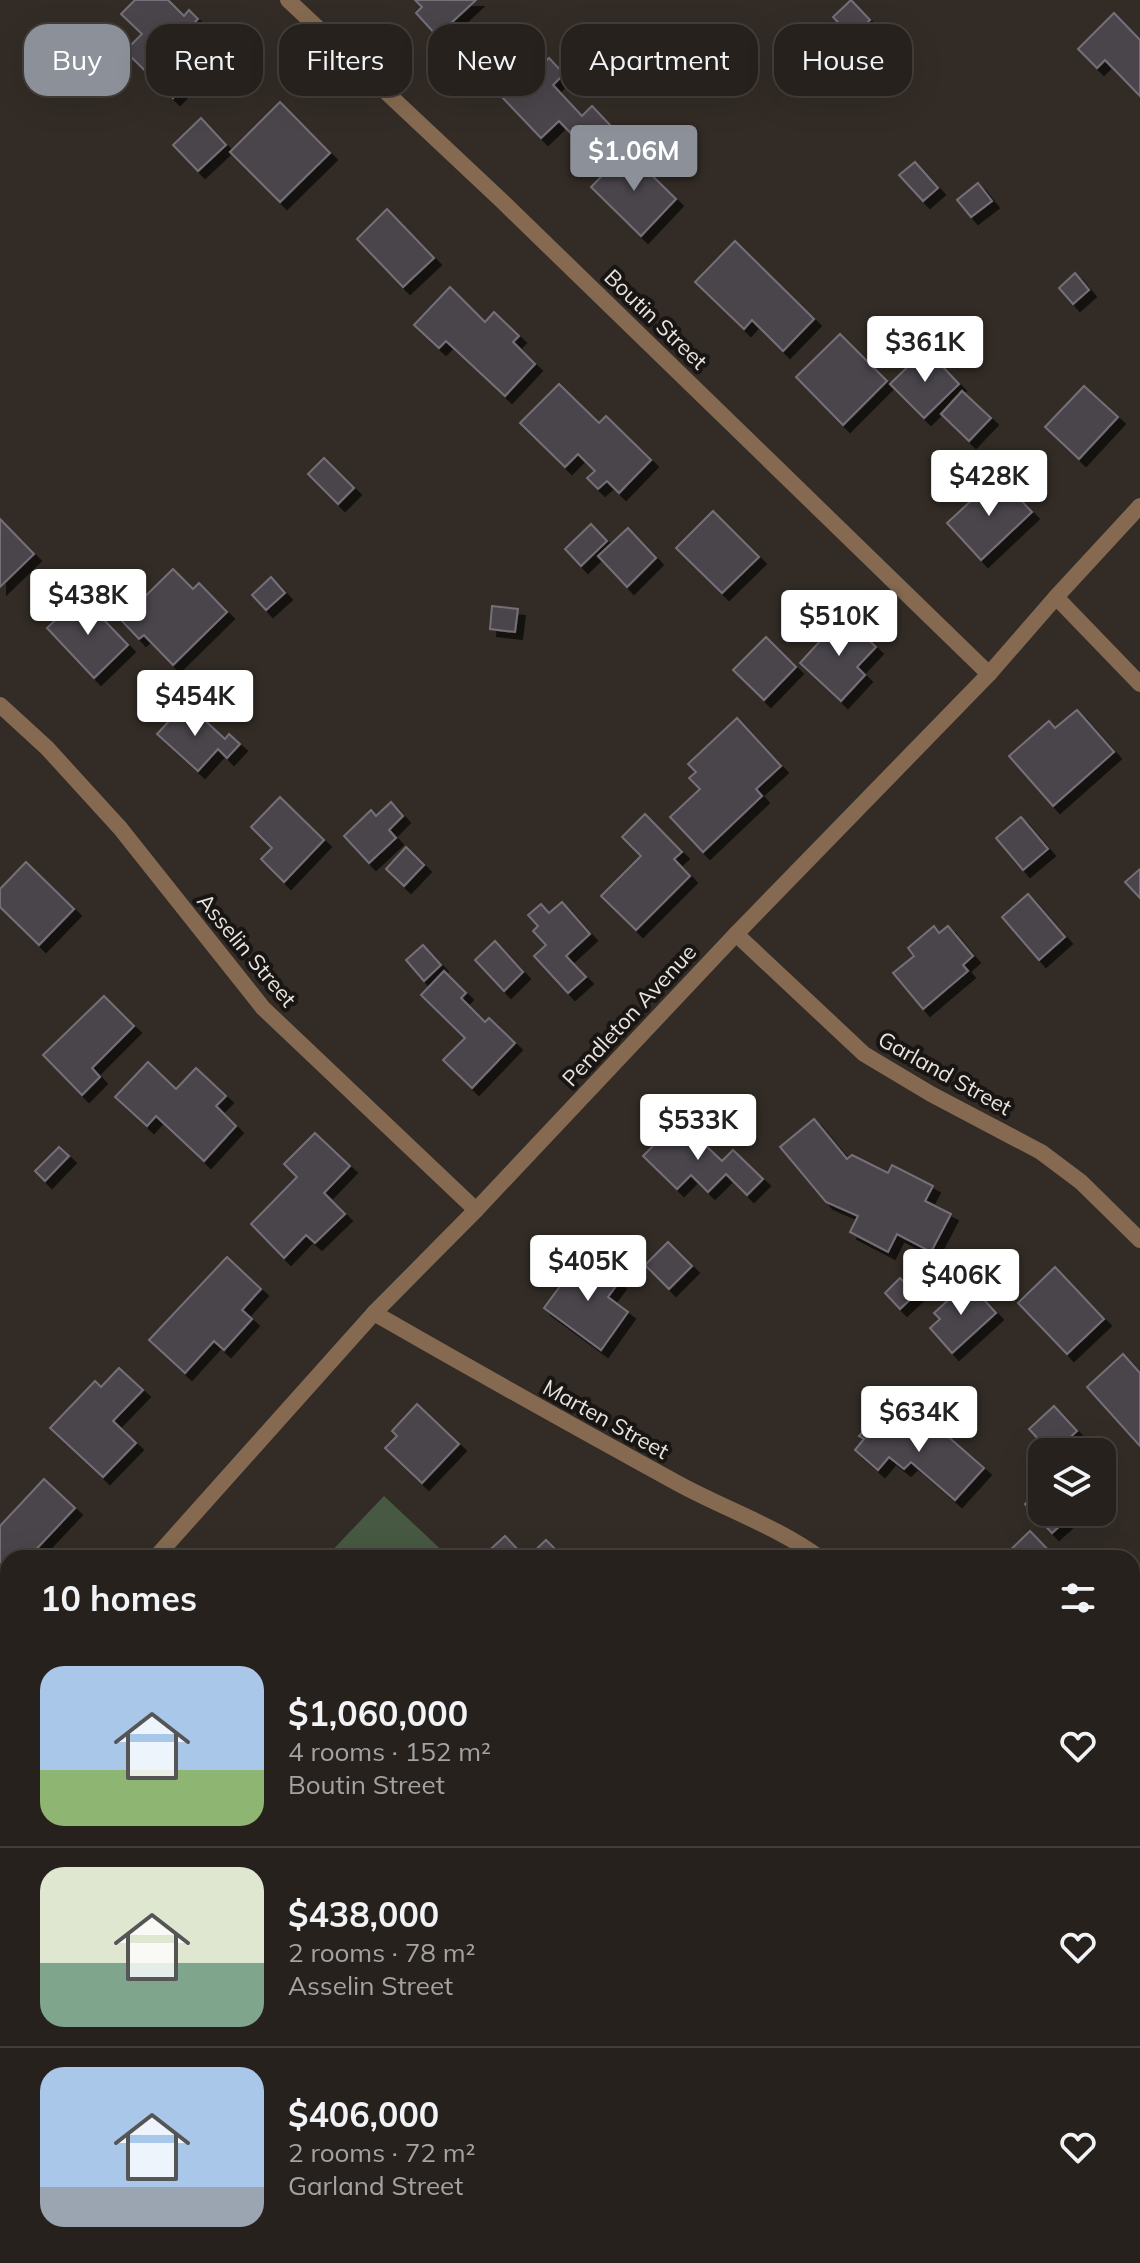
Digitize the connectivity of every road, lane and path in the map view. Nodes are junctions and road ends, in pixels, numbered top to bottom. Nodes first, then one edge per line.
1 (288, 0) edge
2 (1140, 506) edge
3 (1056, 597) junction
4 (989, 674) junction
5 (1140, 684) edge
6 (0, 705) edge
7 (736, 934) junction
8 (476, 1210) junction
9 (1140, 1240) edge
10 (374, 1313) junction
11 (162, 1550) edge
12 (809, 1550) edge

1 - 4 street, Boutin Street
2 - 3 street, Pendleton Avenue
3 - 4 street, Pendleton Avenue
3 - 5 street
4 - 7 street, Pendleton Avenue
6 - 8 street, Asselin Street
7 - 8 street, Pendleton Avenue
7 - 9 street, Garland Street
8 - 10 street, Pendleton Avenue
10 - 11 street, Pendleton Avenue
10 - 12 street, Marten Street

